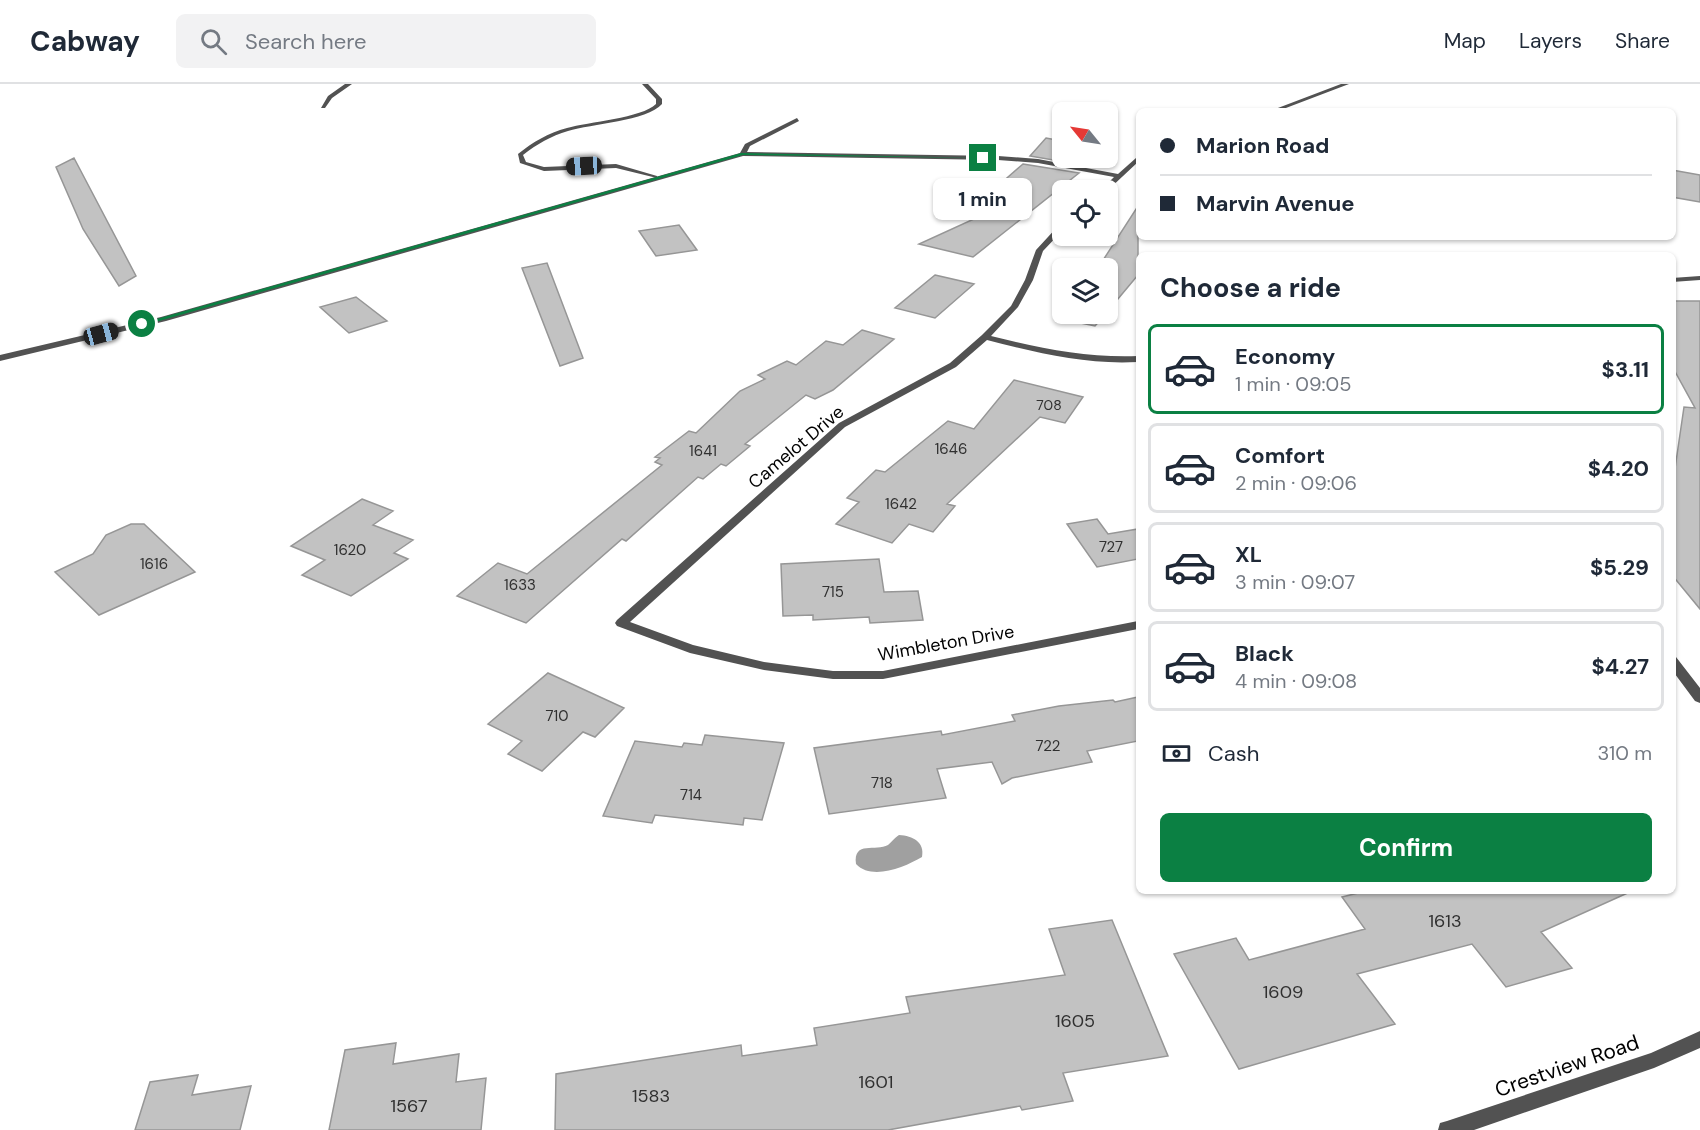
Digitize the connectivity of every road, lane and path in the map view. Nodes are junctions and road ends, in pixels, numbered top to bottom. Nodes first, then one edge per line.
1 (349, 84) edge
2 (645, 84) edge
3 (1347, 84) edge
4 (323, 107) dead end
5 (1281, 108) edge
6 (797, 120) dead end
7 (743, 154) junction
8 (1136, 161) edge
9 (1120, 176) junction
10 (655, 177) junction
11 (1115, 180) edge
12 (1052, 237) edge
13 (1700, 278) edge
14 (1676, 280) edge
15 (986, 337) junction
16 (0, 358) edge
17 (1136, 359) edge
18 (621, 623) joint
19 (1136, 625) edge
20 (1676, 666) edge
21 (1700, 699) edge
22 (1700, 1039) edge
23 (1447, 1130) edge

1 - 4 street
2 - 10 street
3 - 5 street
6 - 7 street
7 - 9 street
7 - 10 street
8 - 9 street
9 - 11 street
10 - 16 street
12 - 15 street, Camelot Drive
13 - 14 street
15 - 17 street
15 - 18 street, Camelot Drive
18 - 19 street, Wimbleton Drive
20 - 21 street
22 - 23 street, Crestview Road

